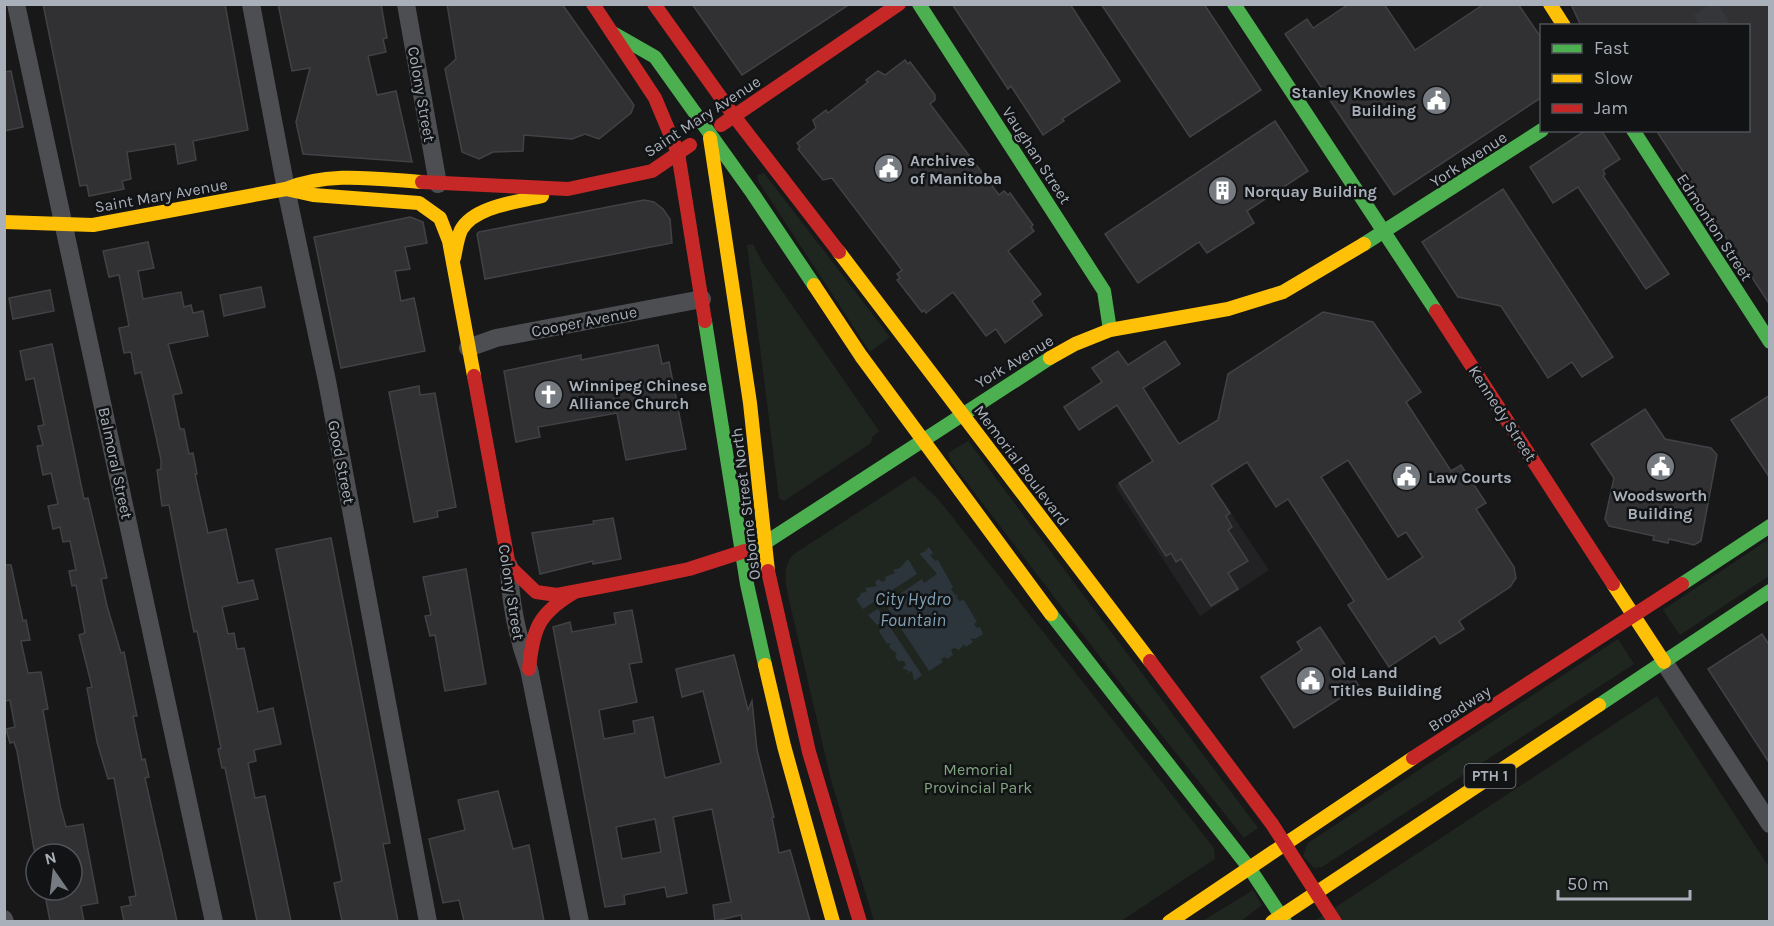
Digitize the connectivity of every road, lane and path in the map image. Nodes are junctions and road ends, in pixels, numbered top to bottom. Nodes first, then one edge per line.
1 (16, 4) edge
2 (251, 4) edge
3 (406, 4) edge
4 (593, 4) edge
5 (654, 4) edge
6 (899, 4) edge
7 (919, 4) edge
8 (1234, 4) edge
9 (1550, 4) edge
10 (1563, 24) edge
11 (613, 33) junction
12 (704, 75) junction
13 (734, 116) junction
14 (1540, 131) edge
15 (1634, 132) edge
16 (710, 133) junction
17 (678, 153) junction
18 (438, 184) junction
19 (286, 189) junction
20 (568, 189) junction
21 (442, 217) joint
22 (4, 222) edge
23 (65, 224) junction
24 (1385, 232) junction
25 (453, 260) junction
26 (702, 299) junction
27 (1110, 330) junction
28 (1770, 342) edge
29 (468, 348) junction
30 (962, 413) junction
31 (922, 440) junction
32 (1770, 526) edge
33 (765, 543) junction
34 (741, 554) junction
35 (509, 566) junction
36 (577, 591) junction
37 (1770, 591) edge
38 (1633, 615) junction
39 (1664, 662) junction
40 (529, 669) junction
41 (1770, 824) edge
42 (1286, 844) junction
43 (1250, 869) junction
44 (1316, 891) junction
45 (1279, 919) edge
46 (214, 921) edge
47 (428, 921) edge
48 (580, 921) edge
49 (833, 921) edge
50 (860, 921) edge
51 (1170, 921) edge
52 (1335, 921) edge

1 - 23 street, Balmoral Street
2 - 19 street, Good Street
3 - 18 street, Colony Street
4 - 11 main road
5 - 12 main road, Memorial Boulevard
6 - 13 main road, Saint Mary Avenue
7 - 27 main road, Vaughan Street
8 - 24 main road, Kennedy Street
9 - 10 main road
11 - 16 main road
11 - 17 main road
12 - 13 main road, Memorial Boulevard
12 - 16 main road, Osborne Street North
13 - 16 main road, Saint Mary Avenue
13 - 30 main road, Memorial Boulevard
14 - 24 main road, York Avenue
15 - 28 main road, Edmonton Street
16 - 17 main road, Saint Mary Avenue
16 - 31 main road
16 - 33 main road, Osborne Street North
17 - 20 main road, Saint Mary Avenue
17 - 26 main road, Osborne Street North
18 - 19 main road, Saint Mary Avenue
18 - 20 main road, Saint Mary Avenue
19 - 21 main road, Saint Mary Avenue
19 - 23 main road, Saint Mary Avenue
19 - 47 street, Good Street
20 - 25 main road, Colony Street
21 - 25 main road, Colony Street
22 - 23 main road, Saint Mary Avenue
23 - 46 street, Balmoral Street
24 - 27 main road, York Avenue
24 - 38 main road, Kennedy Street
25 - 29 main road, Colony Street
26 - 29 street, Cooper Avenue
26 - 34 main road, Osborne Street North
27 - 30 main road, York Avenue
29 - 35 main road, Colony Street
30 - 31 main road, York Avenue
30 - 42 main road, Memorial Boulevard
31 - 33 main road, York Avenue
31 - 43 main road
32 - 38 main road, Broadway
33 - 34 main road, York Avenue
33 - 50 main road, Osborne Street North
34 - 36 main road, York Avenue
34 - 49 main road, Osborne Street North
35 - 36 main road, York Avenue
35 - 40 street, Colony Street
36 - 40 main road
37 - 39 main road, PTH 1
38 - 39 main road, Kennedy Street
38 - 42 main road, Broadway
39 - 41 street, Kennedy Street
39 - 44 main road, PTH 1
40 - 48 street, Colony Street
42 - 43 main road, Broadway
42 - 44 main road, Memorial Boulevard
43 - 45 main road
43 - 51 main road, Broadway
44 - 45 main road, PTH 1
44 - 52 main road, Memorial Boulevard

